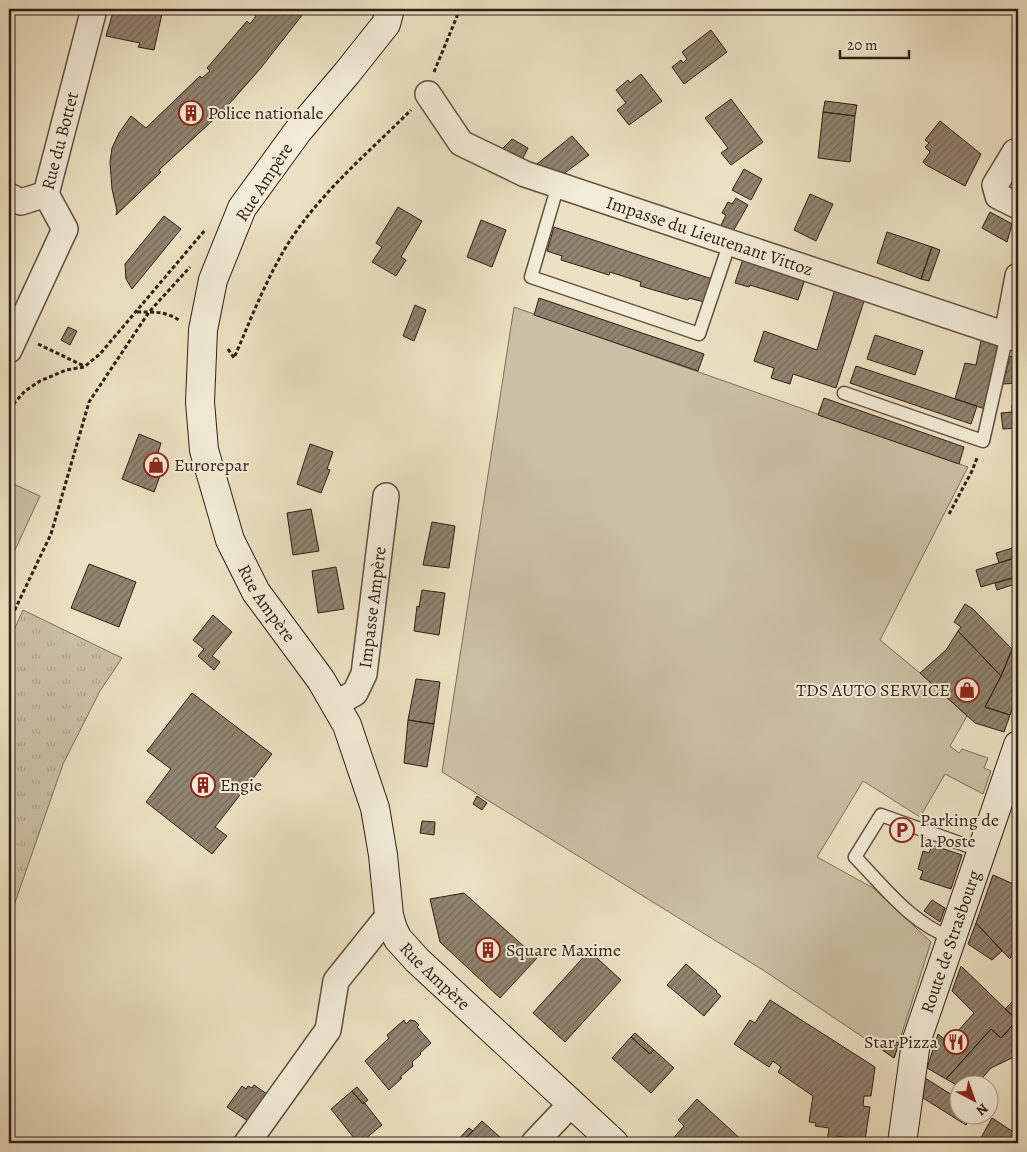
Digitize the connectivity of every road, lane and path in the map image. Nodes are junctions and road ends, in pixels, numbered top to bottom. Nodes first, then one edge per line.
1 (94, 9) edge
2 (390, 9) edge
3 (460, 9) edge
4 (428, 94) junction
5 (1014, 152) dead end
6 (558, 185) junction
7 (46, 194) junction
8 (9, 196) edge
9 (1018, 206) edge
10 (730, 242) junction
11 (196, 260) dead end
12 (1018, 276) edge
13 (150, 312) junction
14 (203, 330) junction
15 (1013, 337) edge
16 (13, 341) edge
17 (84, 366) junction
18 (844, 393) dead end
19 (9, 409) edge
20 (983, 441) junction
21 (386, 496) dead end
22 (949, 514) dead end
23 (9, 622) edge
24 (335, 704) junction
25 (1018, 746) edge
26 (982, 851) junction
27 (389, 915) junction
28 (952, 938) junction
29 (571, 1104) junction
30 (247, 1143) edge
31 (534, 1143) edge
32 (614, 1143) edge
33 (902, 1143) edge

1 - 7 street, Rue du Bottet
2 - 14 street, Rue Ampère
3 - 4 path
4 - 6 street, Impasse du Lieutenant Vittoz
4 - 14 path
5 - 9 street
6 - 10 street, Impasse du Lieutenant Vittoz
6 - 10 lane
7 - 8 street
7 - 16 street, Rue du Bottet
10 - 15 street, Impasse du Lieutenant Vittoz
11 - 13 path
12 - 15 street
13 - 14 path
13 - 17 path
13 - 23 path
14 - 24 street, Rue Ampère
15 - 20 lane
16 - 17 path
17 - 19 path
18 - 20 lane
20 - 22 path
21 - 24 street, Impasse Ampère
24 - 27 street, Rue Ampère
25 - 26 street, Route de Strasbourg
26 - 28 street, Route de Strasbourg
26 - 28 lane
27 - 29 street, Rue Ampère
27 - 30 street
28 - 33 street, Route de Strasbourg
29 - 31 street
29 - 32 street, Rue Ampère

